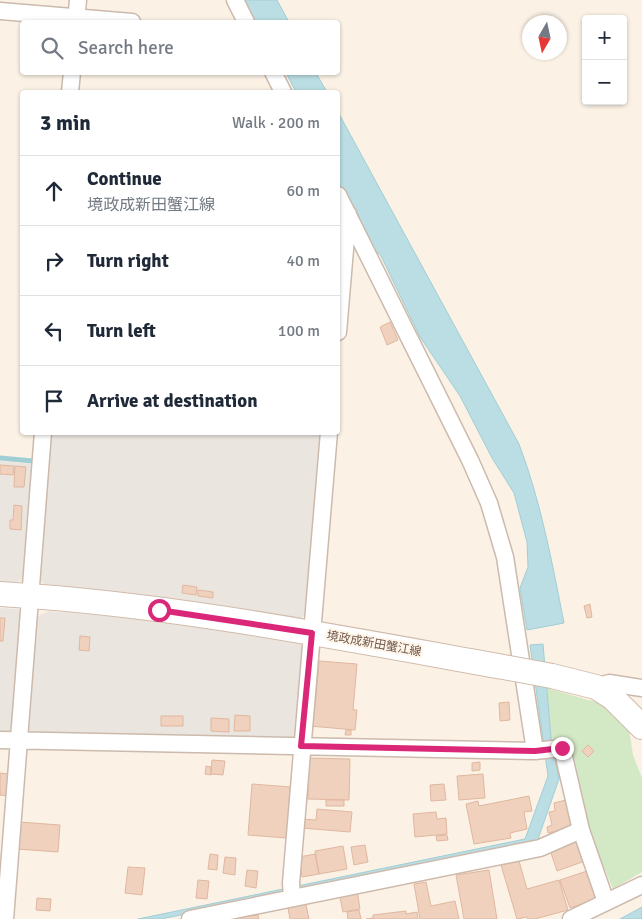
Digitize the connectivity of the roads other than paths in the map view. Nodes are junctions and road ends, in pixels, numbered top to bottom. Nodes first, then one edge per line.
1 (78, 0) edge
2 (235, 0) edge
3 (0, 11) edge
4 (76, 20) edge
5 (245, 20) edge
6 (72, 75) edge
7 (274, 75) edge
8 (70, 90) edge
9 (282, 90) edge
10 (340, 205) edge
11 (344, 224) edge
12 (340, 296) edge
13 (44, 435) edge
14 (329, 435) edge
15 (0, 594) edge
16 (30, 596) junction
17 (312, 633) junction
18 (596, 687) junction
19 (642, 688) edge
20 (642, 727) edge
21 (0, 740) edge
22 (19, 742) junction
23 (301, 746) junction
24 (535, 751) junction
25 (581, 830) junction
26 (642, 885) edge
27 (292, 890) junction
28 (606, 902) junction
29 (5, 919) edge
30 (190, 919) edge
31 (571, 919) edge

1 - 4 street
2 - 5 street
3 - 4 street
6 - 8 street
7 - 9 street
10 - 11 street
11 - 12 street
11 - 24 street
13 - 16 street
14 - 17 street
15 - 16 main road, 境政成新田蟹江線
16 - 17 main road, 境政成新田蟹江線
16 - 22 street
17 - 18 main road, 境政成新田蟹江線, bridge
17 - 23 street
18 - 19 street
18 - 20 main road, 境政成新田蟹江線
21 - 22 street
22 - 23 street
22 - 29 street
23 - 24 street
23 - 27 street
24 - 25 street
25 - 27 street
25 - 28 street
26 - 28 street
27 - 30 street
28 - 31 street

